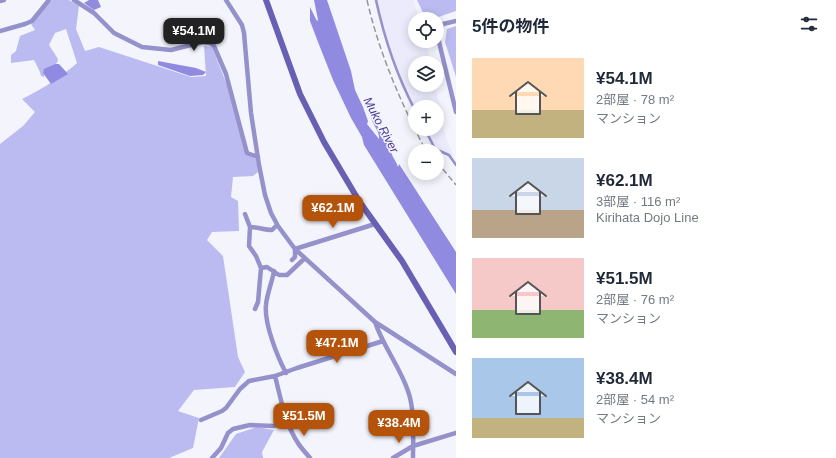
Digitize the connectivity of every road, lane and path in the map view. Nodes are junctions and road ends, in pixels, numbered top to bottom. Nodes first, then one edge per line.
1 (4, 0) edge
2 (49, 0) edge
3 (74, 0) edge
4 (226, 0) edge
5 (266, 0) edge
6 (376, 0) edge
7 (0, 1) edge
8 (456, 21) edge
9 (0, 32) edge
10 (409, 100) edge
11 (456, 112) edge
12 (428, 136) edge
13 (258, 157) junction
14 (456, 165) edge
15 (245, 214) dead end
16 (375, 224) junction
17 (277, 225) junction
18 (250, 227) junction
19 (295, 249) junction
20 (305, 258) junction
21 (292, 260) dead end
22 (261, 268) junction
23 (274, 271) junction
24 (255, 309) dead end
25 (375, 322) junction
26 (383, 342) junction
27 (456, 352) edge
28 (286, 373) junction
29 (456, 374) edge
30 (275, 376) junction
31 (201, 420) dead end
32 (288, 421) junction
33 (456, 433) edge
34 (413, 446) junction
35 (212, 458) edge
36 (310, 458) edge
37 (393, 458) edge
38 (413, 458) edge

1 - 7 street
2 - 9 street
3 - 13 street
4 - 13 street
5 - 16 main road
6 - 10 lane
8 - 11 street
12 - 14 lane
13 - 17 street
15 - 18 street
16 - 19 street
16 - 27 main road
17 - 18 street
17 - 19 street
18 - 22 street
19 - 20 street
19 - 21 street
20 - 23 street
20 - 25 street
22 - 23 street
22 - 24 street
23 - 28 street
25 - 26 street
25 - 29 street
26 - 28 street
26 - 34 street
28 - 30 street
30 - 31 street
30 - 32 street
32 - 35 street
32 - 36 street
33 - 34 street
34 - 37 street
34 - 38 street

